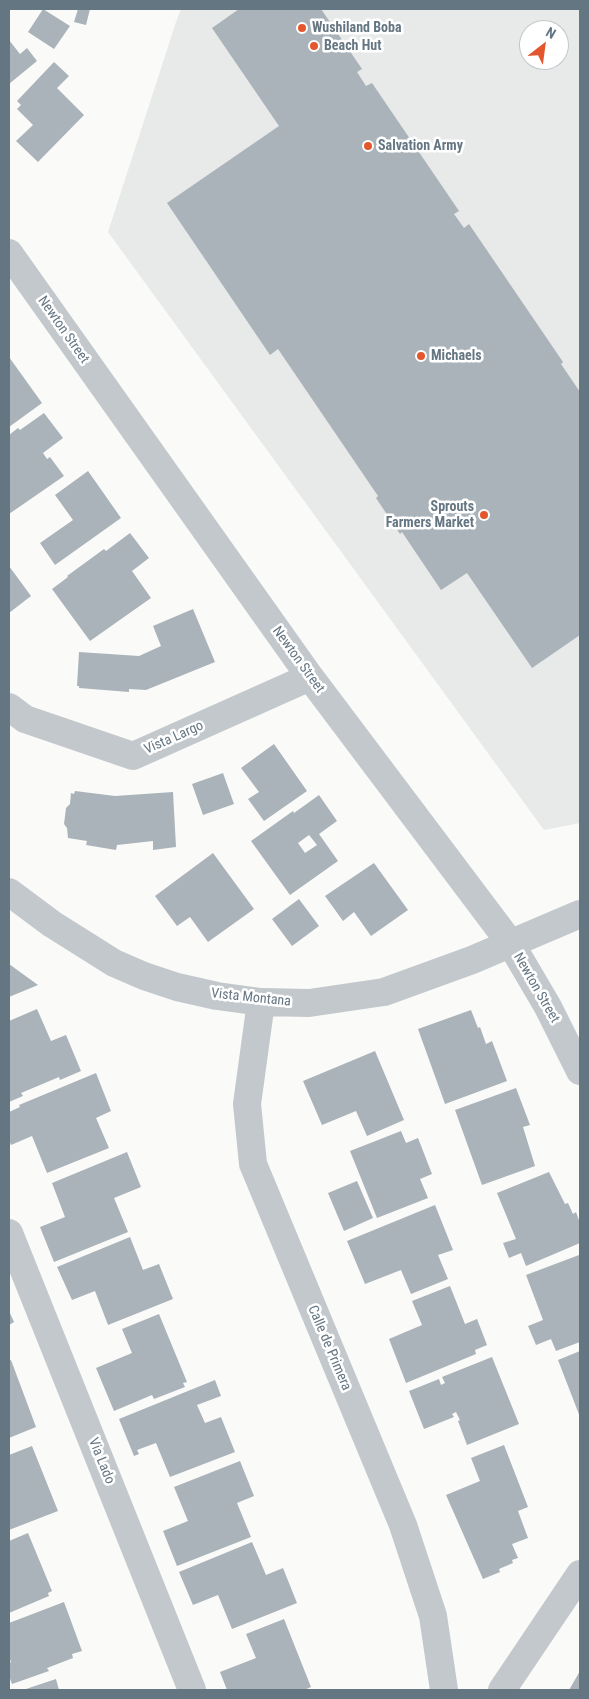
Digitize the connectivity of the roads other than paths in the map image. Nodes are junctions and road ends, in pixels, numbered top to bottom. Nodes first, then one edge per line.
1 (9, 253) edge
2 (310, 677) junction
3 (9, 707) edge
4 (9, 892) edge
5 (580, 914) edge
6 (510, 944) junction
7 (261, 1002) junction
8 (580, 1071) edge
9 (9, 1233) edge
10 (580, 1574) edge
11 (192, 1690) edge
12 (444, 1690) edge
13 (502, 1690) edge

1 - 2 street, Newton Street
2 - 3 street, Vista Largo
2 - 6 street, Newton Street
4 - 7 street, Vista Montana
5 - 6 street, Vista Montana
6 - 7 street, Vista Montana
6 - 8 street, Newton Street
7 - 12 street, Calle de Primera
9 - 11 street, Via Lado
10 - 13 street

